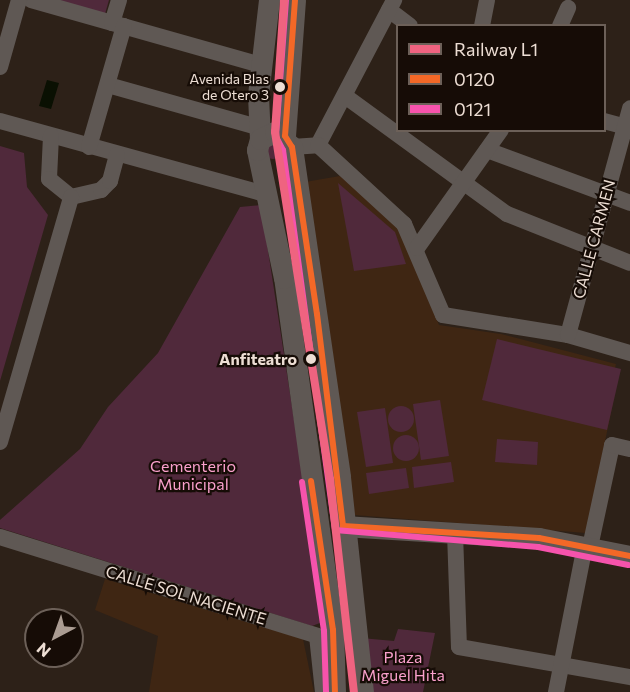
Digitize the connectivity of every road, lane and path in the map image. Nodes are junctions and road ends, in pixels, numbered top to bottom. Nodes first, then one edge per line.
1 (19, 0) edge
2 (31, 0) edge
3 (119, 0) edge
4 (269, 0) edge
5 (295, 0) edge
6 (487, 0) edge
7 (391, 5) edge
8 (568, 8) dead end
9 (118, 24) junction
10 (408, 24) edge
11 (482, 24) edge
12 (561, 24) edge
13 (5, 27) edge
14 (261, 65) junction
15 (0, 67) edge
16 (108, 85) junction
17 (345, 96) junction
18 (630, 108) edge
19 (0, 122) edge
20 (606, 122) edge
21 (628, 127) edge
22 (500, 132) edge
23 (51, 136) junction
24 (259, 145) junction
25 (318, 145) junction
26 (289, 146) junction
27 (89, 147) junction
28 (487, 150) junction
29 (117, 155) junction
30 (462, 182) junction
31 (235, 189) junction
32 (265, 194) junction
33 (607, 194) junction
34 (71, 197) junction
35 (630, 203) edge
36 (417, 248) junction
37 (591, 248) junction
38 (630, 263) edge
39 (568, 335) junction
40 (630, 353) edge
41 (0, 442) edge
42 (630, 449) edge
43 (344, 526) junction
44 (454, 533) junction
45 (0, 537) edge
46 (587, 547) junction
47 (630, 556) edge
48 (562, 665) junction
49 (630, 677) edge
50 (323, 692) edge
51 (335, 692) edge
52 (363, 692) edge
53 (556, 692) edge

1 - 13 street
2 - 9 street
3 - 9 street
4 - 14 street
5 - 26 street
6 - 11 street
7 - 10 street
7 - 17 street
8 - 12 street
9 - 14 street
9 - 16 street
13 - 15 street
14 - 24 street
16 - 24 street
16 - 27 street
17 - 25 street
17 - 30 street
18 - 21 street, CALLE CARMEN
19 - 23 street
20 - 21 street
21 - 33 street, CALLE CARMEN
22 - 28 street
23 - 27 street
23 - 34 street
24 - 26 street
24 - 26 street
24 - 31 street
24 - 32 street
25 - 26 street
25 - 36 street
26 - 43 street
27 - 29 street
28 - 30 street
28 - 33 street
29 - 31 street
29 - 34 street
30 - 36 street
30 - 37 street
31 - 32 street
32 - 51 street
33 - 35 street
33 - 37 street, CALLE CARMEN
34 - 41 street
36 - 39 street
37 - 38 street
37 - 39 street, CALLE CARMEN
39 - 40 street
42 - 46 street
43 - 44 street
43 - 52 street
44 - 46 street
44 - 48 street
45 - 50 street, CALLE SOL NACIENTE
46 - 47 street
46 - 48 street
48 - 49 street
48 - 53 street

